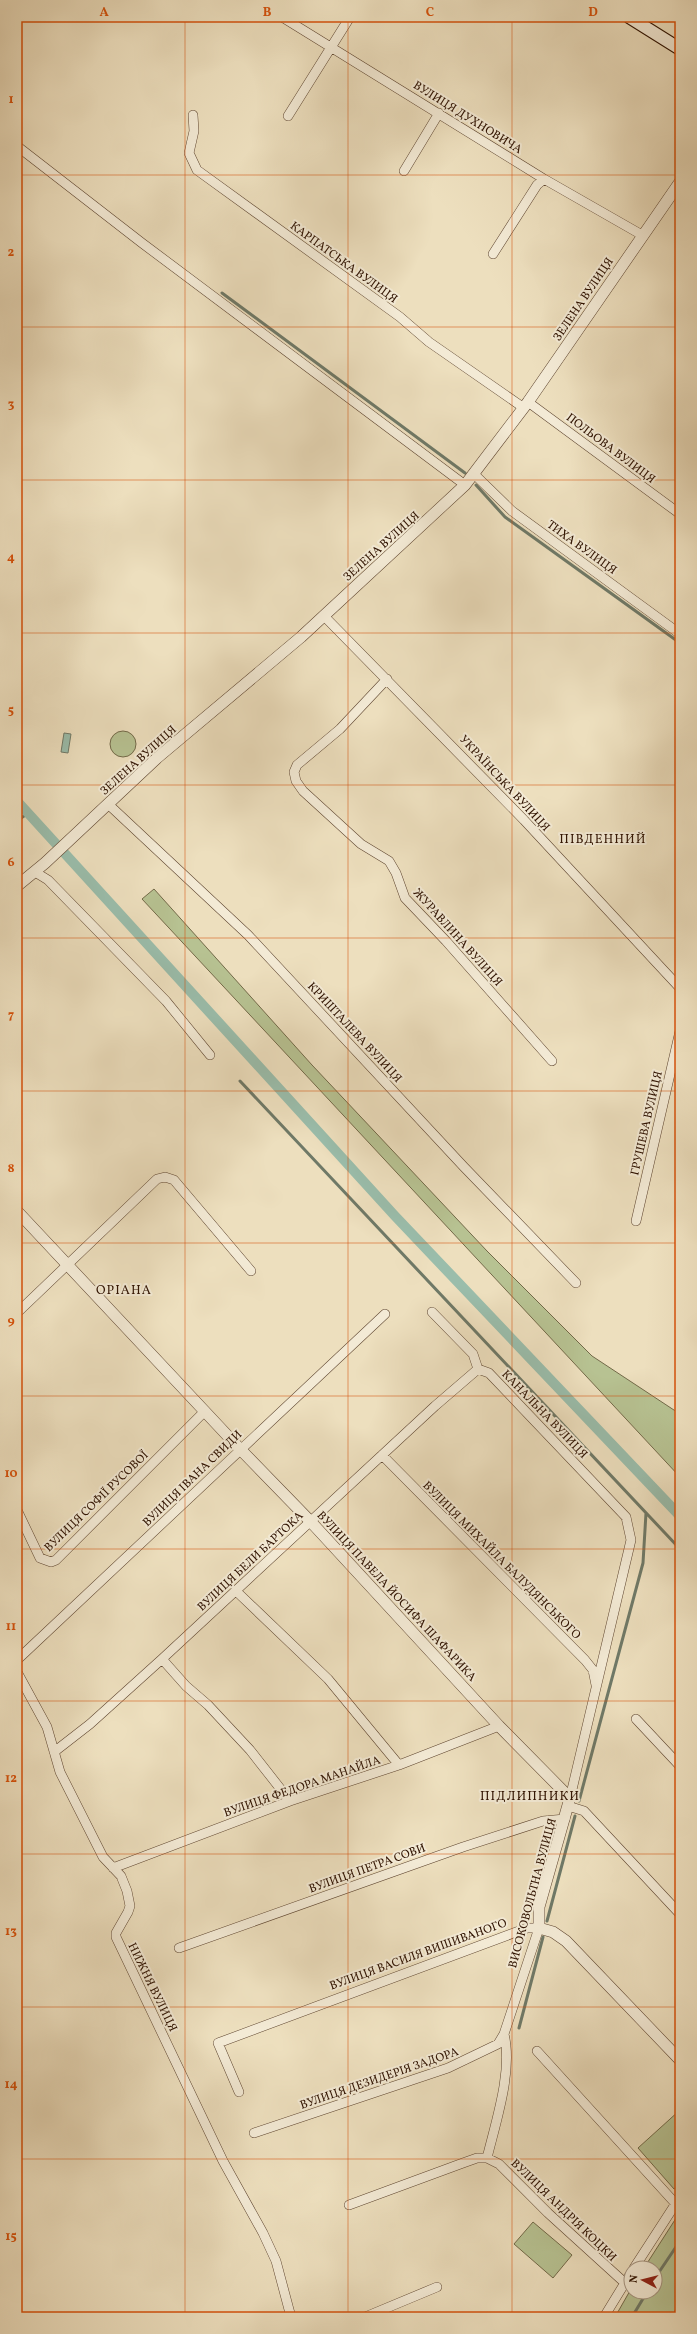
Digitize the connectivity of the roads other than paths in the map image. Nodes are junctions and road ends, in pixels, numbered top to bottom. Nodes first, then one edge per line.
1 (282, 17) edge
2 (350, 17) edge
3 (629, 17) edge
4 (332, 46) junction
5 (680, 49) edge
6 (440, 113) junction
7 (193, 115) dead end
8 (288, 116) dead end
9 (17, 146) edge
10 (404, 171) dead end
11 (544, 179) junction
12 (680, 182) edge
13 (642, 235) junction
14 (493, 254) dead end
15 (526, 405) junction
16 (474, 474) junction
17 (465, 485) junction
18 (680, 514) edge
19 (324, 616) junction
20 (680, 634) edge
21 (386, 679) junction
22 (108, 804) junction
23 (35, 872) junction
24 (17, 886) edge
25 (680, 988) edge
26 (680, 1031) edge
27 (210, 1055) dead end
28 (552, 1061) dead end
29 (17, 1211) edge
30 (636, 1221) dead end
31 (66, 1265) junction
32 (251, 1271) dead end
33 (576, 1283) dead end
34 (432, 1312) dead end
35 (17, 1313) edge
36 (384, 1314) dead end
37 (478, 1369) junction
38 (205, 1411) junction
39 (240, 1449) junction
40 (382, 1455) junction
41 (17, 1510) edge
42 (626, 1517) joint
43 (311, 1522) junction
44 (236, 1591) junction
45 (162, 1659) junction
46 (17, 1660) edge
47 (17, 1672) edge
48 (597, 1686) junction
49 (636, 1719) dead end
50 (499, 1726) junction
51 (54, 1752) junction
52 (399, 1765) junction
53 (680, 1766) edge
54 (290, 1801) junction
55 (569, 1802) junction
56 (565, 1819) junction
57 (112, 1868) junction
58 (680, 1914) edge
59 (539, 1928) junction
60 (180, 1948) dead end
61 (504, 2034) junction
62 (537, 2051) dead end
63 (680, 2060) edge
64 (239, 2092) dead end
65 (254, 2133) dead end
66 (487, 2158) junction
67 (678, 2200) edge
68 (349, 2205) dead end
69 (639, 2260) edge
70 (623, 2281) edge
71 (623, 2286) edge
72 (437, 2287) dead end
73 (291, 2317) edge
74 (365, 2317) edge
75 (604, 2317) edge

1 - 4 street, ВУЛИЦЯ ДУХНОВИЧА
2 - 4 street
3 - 5 main road
4 - 6 street, ВУЛИЦЯ ДУХНОВИЧА
4 - 8 street
6 - 10 street
6 - 11 street, ВУЛИЦЯ ДУХНОВИЧА
7 - 15 street, КАРПАТСЬКА ВУЛИЦЯ
9 - 17 street
11 - 13 street, ВУЛИЦЯ ДУХНОВИЧА
11 - 14 street
12 - 13 street, ЗЕЛЕНА ВУЛИЦЯ
13 - 15 street, ЗЕЛЕНА ВУЛИЦЯ
15 - 16 street, ЗЕЛЕНА ВУЛИЦЯ
15 - 18 street, ПОЛЬОВА ВУЛИЦЯ
16 - 17 street, ЗЕЛЕНА ВУЛИЦЯ
16 - 20 street, ТИХА ВУЛИЦЯ
17 - 19 street, ЗЕЛЕНА ВУЛИЦЯ
19 - 21 street, УКРАЇНСЬКА ВУЛИЦЯ
19 - 22 street, ЗЕЛЕНА ВУЛИЦЯ
21 - 25 street, УКРАЇНСЬКА ВУЛИЦЯ
21 - 28 street, ЖУРАВЛИНА ВУЛИЦЯ
22 - 23 street, ЗЕЛЕНА ВУЛИЦЯ
22 - 33 street, КРИШТАЛЕВА ВУЛИЦЯ
23 - 24 street, ЗЕЛЕНА ВУЛИЦЯ
23 - 27 street
26 - 30 street, ГРУШЕВА ВУЛИЦЯ
29 - 31 street, ВУЛИЦЯ ПАВЕЛА ЙОСИФА ШАФАРИКА
31 - 32 street
31 - 35 street
31 - 38 street, ВУЛИЦЯ ПАВЕЛА ЙОСИФА ШАФАРИКА
34 - 37 street
36 - 39 street, ВУЛИЦЯ ІВАНА СВИДИ
37 - 40 street, ВУЛИЦЯ БЕЛИ БАРТОКА
37 - 42 street, КАНАЛЬНА ВУЛИЦЯ
38 - 39 street, ВУЛИЦЯ ПАВЕЛА ЙОСИФА ШАФАРИКА
38 - 41 street, ВУЛИЦЯ СОФІЇ РУСОВОЇ
39 - 43 street, ВУЛИЦЯ ПАВЕЛА ЙОСИФА ШАФАРИКА
39 - 46 street, ВУЛИЦЯ ІВАНА СВИДИ
40 - 43 street, ВУЛИЦЯ БЕЛИ БАРТОКА
40 - 48 street, ВУЛИЦЯ МИХАЙЛА БАЛУДЯНСЬКОГО
42 - 48 street, ВИСОКОВОЛЬТНА ВУЛИЦЯ
43 - 44 street, ВУЛИЦЯ БЕЛИ БАРТОКА
43 - 50 street, ВУЛИЦЯ ПАВЕЛА ЙОСИФА ШАФАРИКА
44 - 45 street, ВУЛИЦЯ БЕЛИ БАРТОКА
44 - 52 street
45 - 51 street, ВУЛИЦЯ БЕЛИ БАРТОКА
45 - 54 street
47 - 51 street, НИЖНЯ ВУЛИЦЯ
48 - 55 street, ВИСОКОВОЛЬТНА ВУЛИЦЯ
49 - 53 street
50 - 52 street, ВУЛИЦЯ ФЕДОРА МАНАЙЛА
50 - 55 street, ВУЛИЦЯ ПАВЕЛА ЙОСИФА ШАФАРИКА
51 - 57 street, НИЖНЯ ВУЛИЦЯ
52 - 54 street, ВУЛИЦЯ ФЕДОРА МАНАЙЛА
54 - 57 street, ВУЛИЦЯ ФЕДОРА МАНАЙЛА
55 - 56 street, ВИСОКОВОЛЬТНА ВУЛИЦЯ
55 - 58 street, ВУЛИЦЯ ПАВЕЛА ЙОСИФА ШАФАРИКА
56 - 59 street, ВИСОКОВОЛЬТНА ВУЛИЦЯ
56 - 60 street, ВУЛИЦЯ ПЕТРА СОВИ
57 - 73 street, НИЖНЯ ВУЛИЦЯ
59 - 61 street, ВИСОКОВОЛЬТНА ВУЛИЦЯ
59 - 63 street, ВУЛИЦЯ ВАСИЛЯ ВИШИВАНОГО
59 - 64 street, ВУЛИЦЯ ВАСИЛЯ ВИШИВАНОГО
61 - 65 street, ВУЛИЦЯ ДЕЗИДЕРІЯ ЗАДОРА
61 - 66 street, ВИСОКОВОЛЬТНА ВУЛИЦЯ
62 - 67 street
66 - 68 street
66 - 70 street, ВУЛИЦЯ АНДРІЯ КОЦКИ
67 - 69 street
71 - 75 street
72 - 74 street

